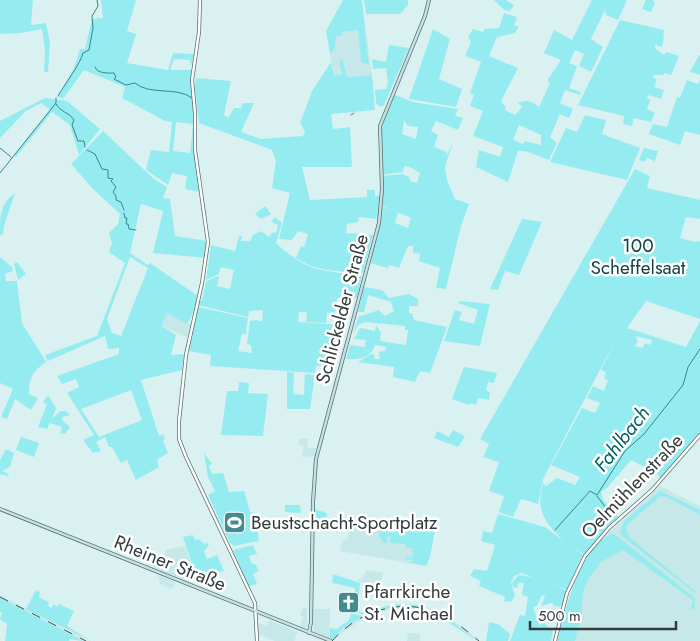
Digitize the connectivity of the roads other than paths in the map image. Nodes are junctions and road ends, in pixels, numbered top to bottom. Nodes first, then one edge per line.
1 (200, 0) edge
2 (430, 0) edge
3 (700, 435) edge
4 (0, 509) edge
5 (256, 613) junction
6 (309, 633) junction
7 (257, 641) edge
8 (331, 641) edge
9 (555, 641) edge

1 - 5 street
2 - 6 main road, Schlickelder Straße
3 - 9 street, Oelmühlenstraße
4 - 5 main road, Rheiner Straße
5 - 6 main road, Rheiner Straße
5 - 7 street
6 - 8 main road, Rheiner Straße

